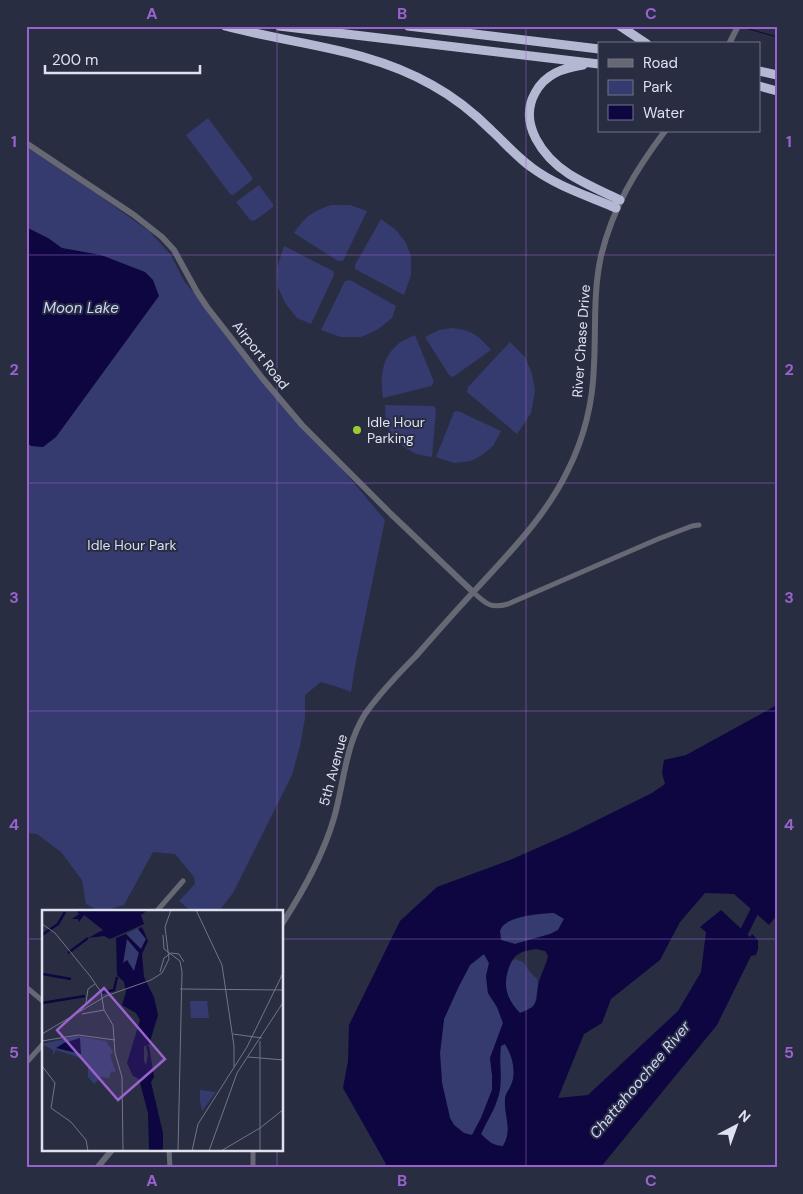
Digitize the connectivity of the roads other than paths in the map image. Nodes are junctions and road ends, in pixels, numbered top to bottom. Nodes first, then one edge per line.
1 (225, 26) edge
2 (279, 26) edge
3 (408, 26) edge
4 (620, 26) edge
5 (738, 26) edge
6 (644, 42) edge
7 (731, 42) edge
8 (598, 49) edge
9 (597, 64) edge
10 (760, 71) edge
11 (777, 75) edge
12 (760, 86) edge
13 (777, 90) edge
14 (664, 132) edge
15 (26, 143) edge
16 (618, 204) junction
17 (699, 525) dead end
18 (474, 592) junction
19 (183, 881) dead end
20 (158, 910) edge
21 (284, 921) edge
22 (26, 987) edge
23 (42, 1000) edge
24 (42, 1045) edge
25 (26, 1063) edge
26 (110, 1152) edge
27 (169, 1152) edge
28 (253, 1152) edge
29 (97, 1168) edge
30 (170, 1168) edge
31 (253, 1168) edge

1 - 16 highway
2 - 9 highway
3 - 8 highway
4 - 6 highway
5 - 7 street
9 - 16 highway
10 - 11 highway
12 - 13 highway
14 - 16 street, River Chase Drive
15 - 18 street, Airport Road
16 - 18 street, River Chase Drive
17 - 18 street
18 - 21 street, 5th Avenue
19 - 20 street
22 - 23 street
24 - 25 street
26 - 29 street
27 - 30 street
28 - 31 street

